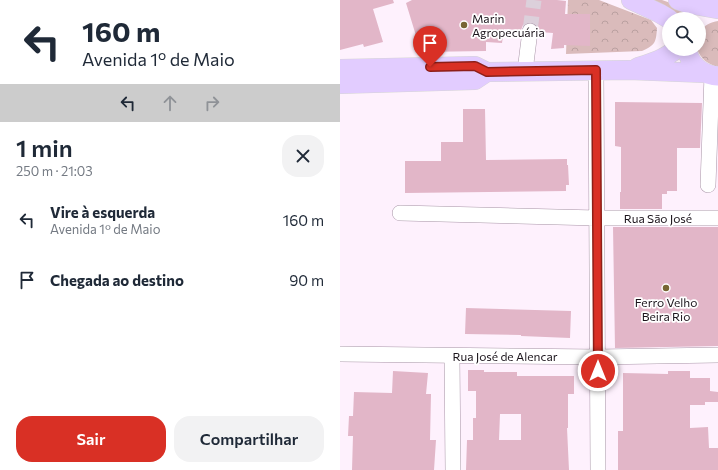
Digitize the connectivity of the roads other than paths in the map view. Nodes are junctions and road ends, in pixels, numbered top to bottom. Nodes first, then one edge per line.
1 (631, 0) edge
2 (678, 0) edge
3 (718, 9) edge
4 (706, 12) edge
5 (662, 15) edge
6 (530, 31) tunnel mouth
7 (667, 56) edge
8 (689, 56) edge
9 (340, 69) edge
10 (596, 70) junction
11 (629, 70) junction
12 (525, 71) junction
13 (487, 72) junction
14 (712, 75) edge
15 (340, 84) edge
16 (708, 185) dead end
17 (400, 213) dead end
18 (597, 218) junction
19 (718, 218) edge
20 (340, 354) edge
21 (718, 355) edge
22 (452, 356) junction
23 (598, 356) junction
24 (452, 470) edge
25 (598, 470) edge

1 - 5 main road
2 - 3 main road
3 - 4 main road
6 - 12 street
7 - 11 main road
8 - 14 main road
9 - 13 main road
10 - 11 main road
10 - 12 main road
10 - 18 street
11 - 14 main road
12 - 13 main road
13 - 15 main road
14 - 16 street
17 - 18 street, Rua São José
18 - 19 street, Rua São José
18 - 23 street
20 - 22 street, Rua José de Alencar
21 - 23 street, Rua José de Alencar
22 - 23 street, Rua José de Alencar
22 - 24 street
23 - 25 street

